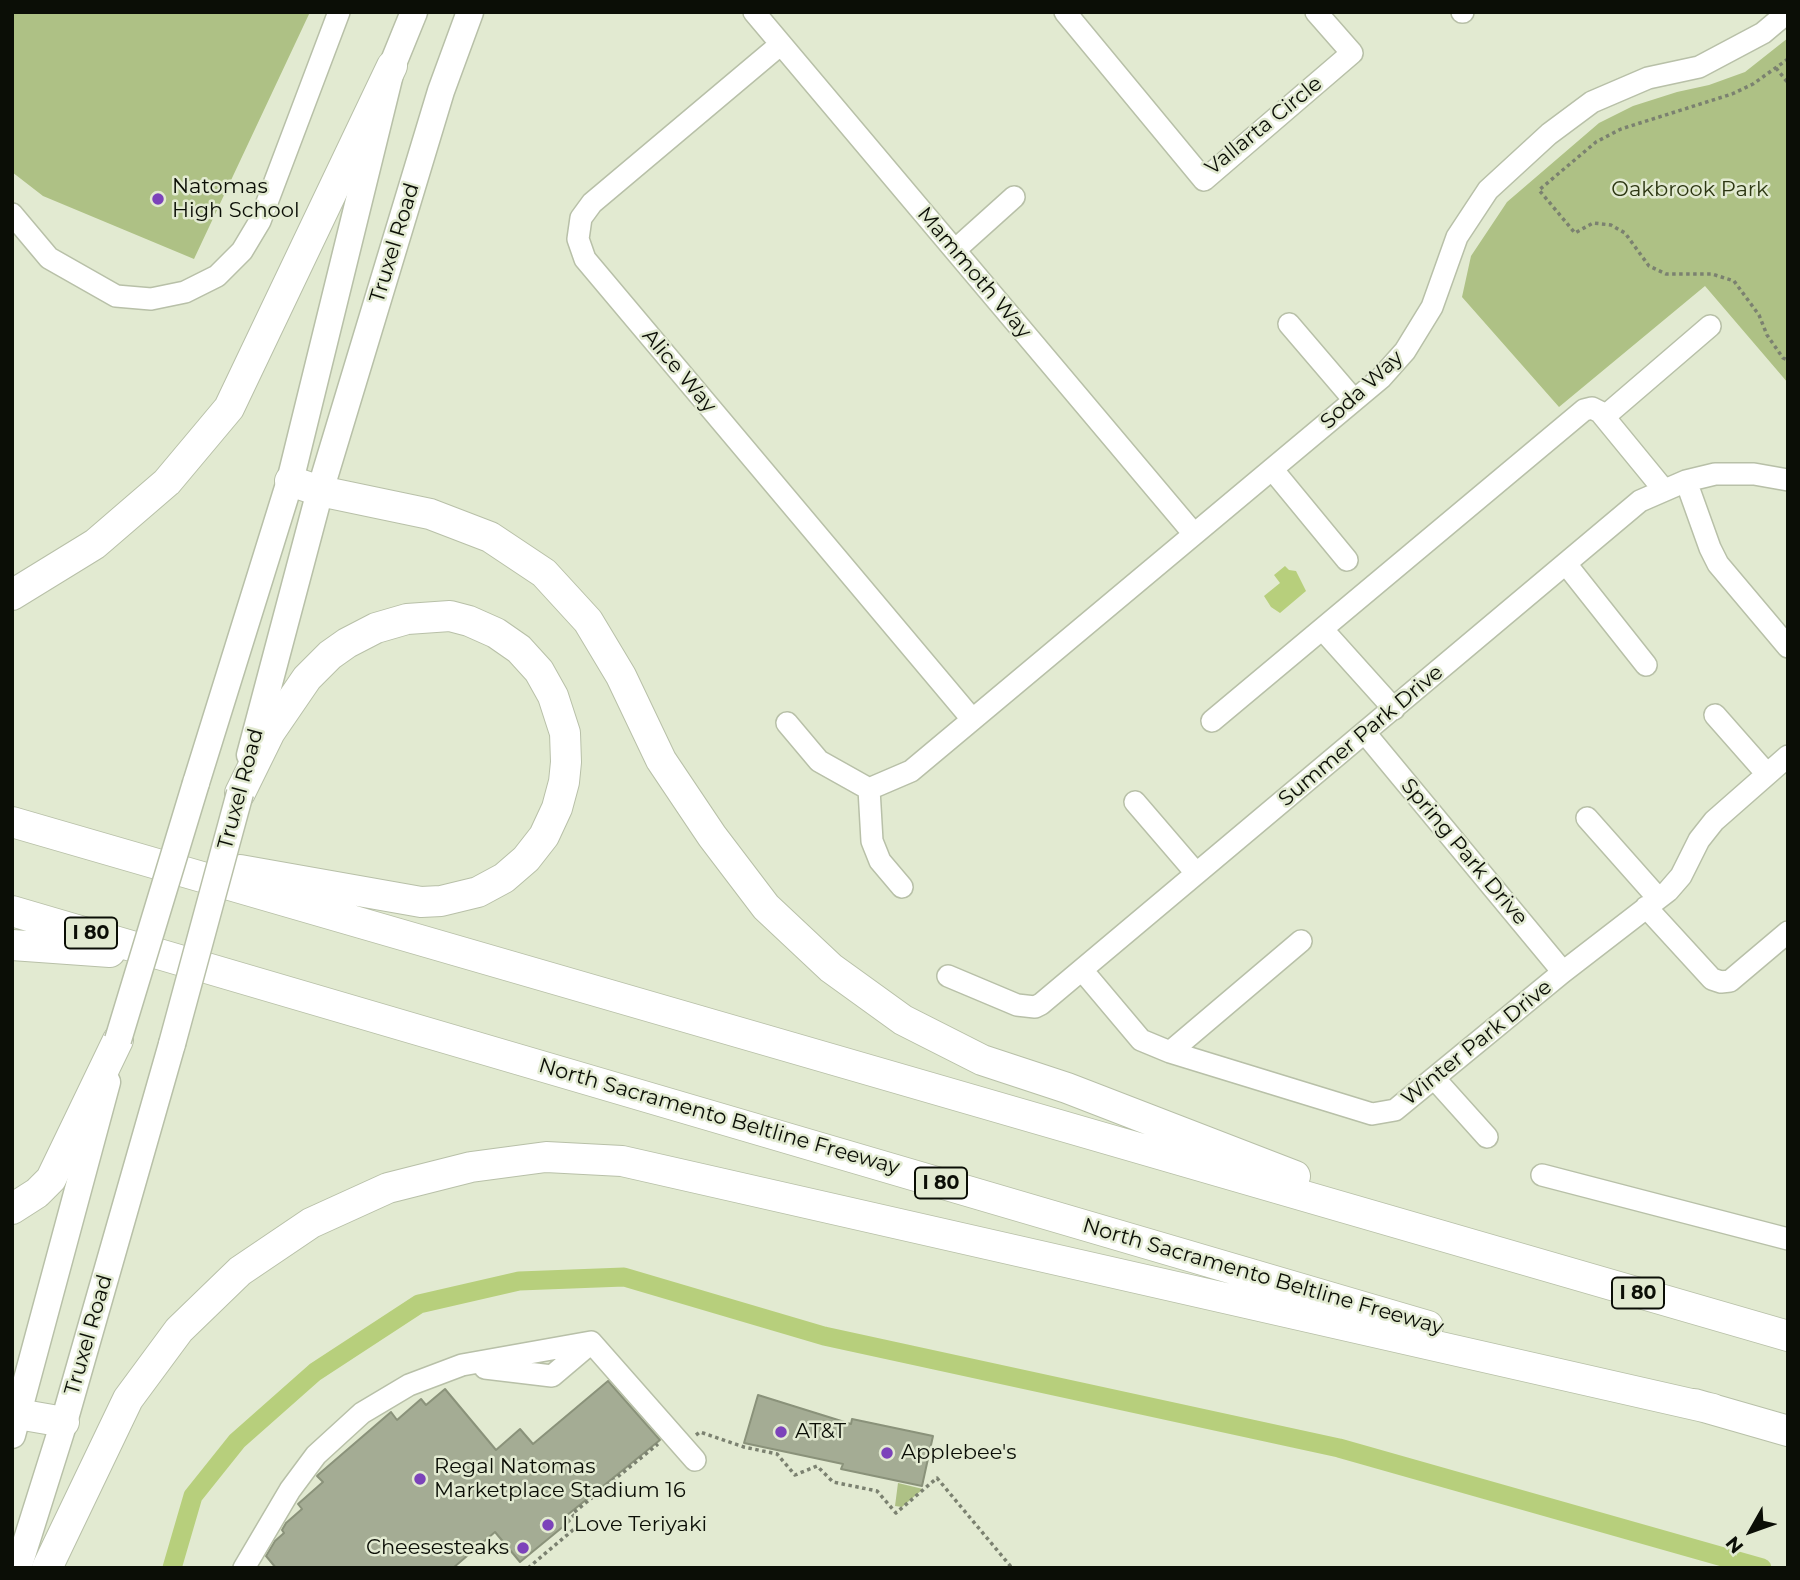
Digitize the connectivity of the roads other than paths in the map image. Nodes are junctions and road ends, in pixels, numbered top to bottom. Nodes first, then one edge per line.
1 (339, 12) edge
2 (414, 12) edge
3 (470, 12) edge
4 (754, 12) edge
5 (1065, 12) edge
6 (1316, 12) edge
7 (1788, 12) edge
8 (781, 44) junction
9 (393, 66) junction
10 (1014, 197) dead end
11 (12, 214) edge
12 (954, 250) junction
13 (1289, 324) dead end
14 (1710, 326) dead end
15 (1354, 400) junction
16 (1604, 417) junction
17 (1272, 469) junction
18 (1788, 480) edge
19 (290, 481) junction
20 (1686, 481) junction
21 (1664, 489) junction
22 (320, 491) junction
23 (1194, 534) junction
24 (1347, 559) dead end
25 (1566, 564) junction
26 (12, 595) edge
27 (1323, 630) junction
28 (1788, 646) edge
29 (1646, 665) dead end
30 (1394, 709) junction
31 (1715, 715) dead end
32 (972, 719) junction
33 (1212, 721) dead end
34 (787, 723) dead end
35 (1365, 733) junction
36 (1788, 756) edge
37 (1767, 774) junction
38 (869, 789) junction
39 (240, 793) junction
40 (1135, 802) dead end
41 (1587, 818) dead end
42 (12, 821) edge
43 (93, 845) junction
44 (1196, 873) junction
45 (902, 887) dead end
46 (1652, 903) junction
47 (12, 911) edge
48 (1788, 932) edge
49 (1301, 941) dead end
50 (12, 945) edge
51 (170, 956) junction
52 (1082, 970) junction
53 (1563, 972) junction
54 (948, 976) dead end
55 (118, 1040) junction
56 (1170, 1052) junction
57 (1434, 1078) junction
58 (1487, 1138) dead end
59 (1542, 1175) dead end
60 (12, 1209) edge
61 (1788, 1239) edge
62 (1488, 1250) junction
63 (1788, 1336) edge
64 (1713, 1409) junction
65 (14, 1421) edge
66 (64, 1422) junction
67 (1788, 1431) edge
68 (689, 1453) road end
69 (18, 1568) edge
70 (47, 1568) edge
71 (244, 1568) edge

1 - 11 street
2 - 9 main road, Truxel Road
3 - 22 main road, Truxel Road
4 - 8 street, Mammoth Way
5 - 6 street, Vallarta Circle
7 - 15 street, Soda Way
8 - 12 street, Mammoth Way
8 - 32 street, Alice Way
9 - 19 main road, Truxel Road
9 - 26 highway
10 - 12 street
12 - 23 street, Mammoth Way
13 - 15 street
14 - 16 street
15 - 17 street, Soda Way
16 - 21 street
16 - 27 street
17 - 23 street, Soda Way
17 - 24 street
18 - 20 street, Summer Park Drive
19 - 22 highway
19 - 55 main road, Truxel Road, bridge
20 - 21 street, Summer Park Drive
20 - 28 street
21 - 25 street, Summer Park Drive
22 - 39 main road, Truxel Road
22 - 62 highway
23 - 32 street, Soda Way
25 - 29 street
25 - 30 street, Summer Park Drive
27 - 30 street
27 - 33 street
30 - 35 street, Summer Park Drive
31 - 37 street
32 - 38 street, Soda Way
34 - 38 street
35 - 44 street, Summer Park Drive
35 - 53 street, Spring Park Drive
36 - 37 street, Winter Park Drive
37 - 46 street, Winter Park Drive
38 - 45 street
39 - 43 highway
39 - 66 main road, Truxel Road, bridge
40 - 44 street
41 - 46 street
42 - 43 highway, I 80
43 - 62 highway, I 80
44 - 52 street, Summer Park Drive
46 - 48 street
46 - 53 street, Winter Park Drive
47 - 51 highway, North Sacramento Beltline Freeway / I 80
49 - 56 street
50 - 51 highway
51 - 64 highway, North Sacramento Beltline Freeway / I 80
52 - 54 street, Summer Park Drive
52 - 56 street, Winter Park Drive
53 - 57 street, Winter Park Drive
55 - 60 highway
55 - 65 main road, Truxel Road
56 - 57 street, Winter Park Drive
57 - 58 street
59 - 61 street
62 - 63 highway, I 80
64 - 67 highway, North Sacramento Beltline Freeway / I 80
64 - 70 highway
65 - 66 highway
66 - 69 main road, Truxel Road
68 - 71 street

